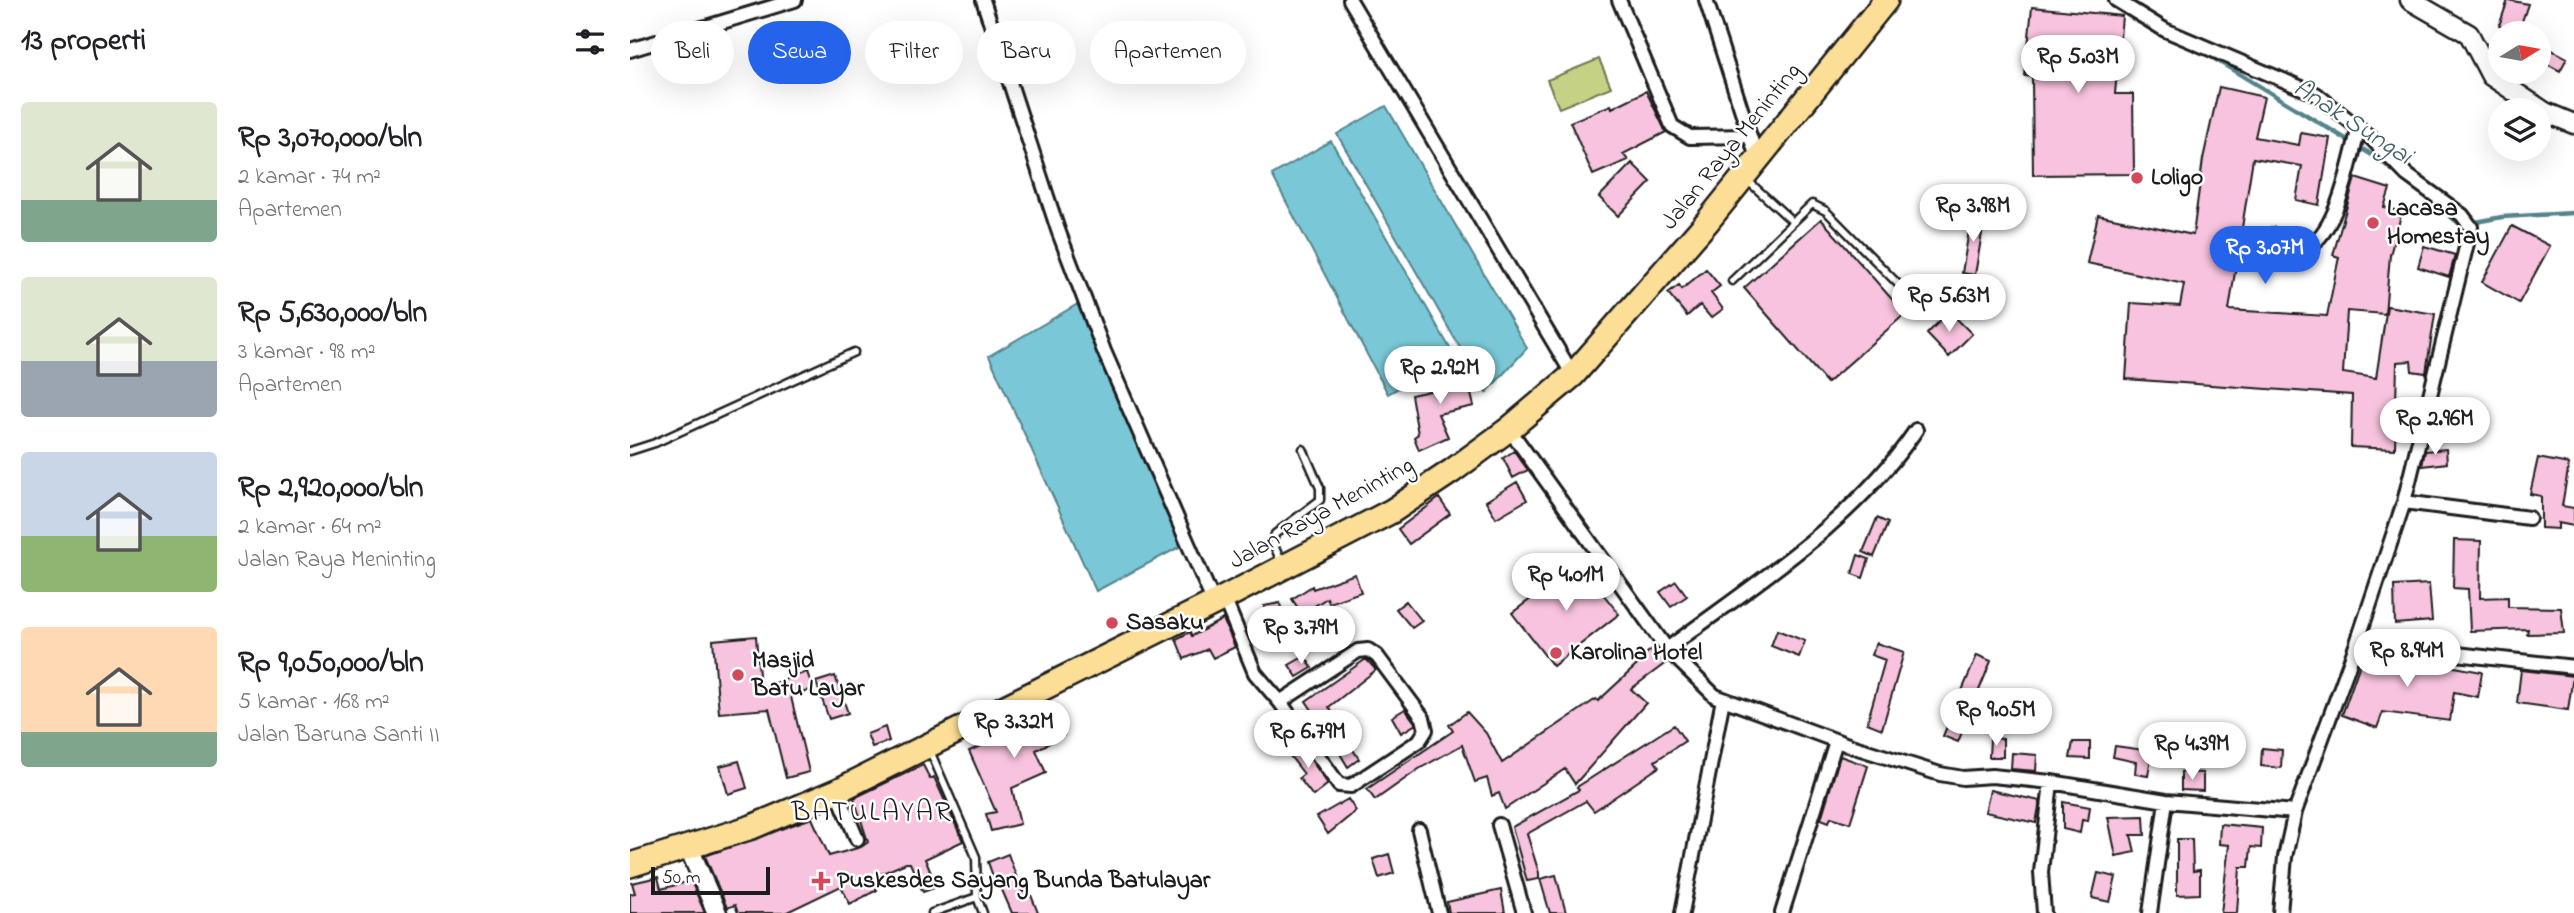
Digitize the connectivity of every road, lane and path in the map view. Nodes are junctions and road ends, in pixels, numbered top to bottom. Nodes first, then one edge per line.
1 (795, 0) edge
2 (984, 0) edge
3 (1350, 0) edge
4 (1619, 0) edge
5 (1706, 0) edge
6 (1886, 0) edge
7 (2116, 0) edge
8 (2410, 0) edge
9 (630, 50) edge
10 (2574, 124) edge
11 (1748, 135) junction
12 (2356, 139) junction
13 (1757, 158) junction
14 (1743, 176) junction
15 (1792, 221) junction
16 (2267, 254) dead end
17 (1732, 281) dead end
18 (1898, 284) dead end
19 (854, 352) dead end
20 (1573, 375) junction
21 (1509, 429) junction
22 (1916, 430) dead end
23 (1303, 449) dead end
24 (630, 451) edge
25 (2404, 502) junction
26 (2529, 518) dead end
27 (1282, 567) junction
28 (1219, 601) junction
29 (2357, 643) junction
30 (1667, 649) junction
31 (2574, 667) edge
32 (1723, 699) junction
33 (1280, 702) junction
34 (1836, 741) junction
35 (928, 746) junction
36 (2051, 782) junction
37 (837, 791) junction
38 (2166, 801) junction
39 (2295, 812) junction
40 (1499, 825) dead end
41 (1419, 830) dead end
42 (857, 839) dead end
43 (689, 848) junction
44 (630, 864) edge
45 (977, 897) junction
46 (717, 913) edge
47 (932, 913) edge
48 (983, 913) edge
49 (1439, 913) edge
50 (1524, 913) edge
51 (1682, 913) edge
52 (1782, 913) edge
53 (2044, 913) edge
54 (2150, 913) edge
55 (2280, 913) edge

1 - 9 street
2 - 28 street
3 - 20 street
4 - 11 street
5 - 11 street
6 - 13 highway, Jalan Raya Meninting
7 - 12 street
8 - 10 street
11 - 13 street
12 - 16 street
12 - 25 street
13 - 14 highway, Jalan Raya Meninting
14 - 15 lane
14 - 20 highway, Jalan Raya Meninting
15 - 17 lane
15 - 18 lane
19 - 24 lane
20 - 21 highway, Jalan Raya Meninting
21 - 27 highway, Jalan Raya Meninting
21 - 30 street
22 - 30 street
23 - 27 lane
25 - 26 street
25 - 29 street
27 - 28 highway, Jalan Raya Meninting
28 - 33 street
28 - 35 highway, Jalan Raya Meninting
29 - 31 street
29 - 39 street
30 - 32 street
32 - 34 street
32 - 51 street
33 - 33 street
34 - 36 street
34 - 52 street
35 - 37 highway, Jalan Raya Meninting
35 - 45 lane
36 - 38 street
36 - 53 street
37 - 42 street
37 - 43 highway, Jalan Raya Meninting
38 - 39 street
38 - 54 street
39 - 55 street
40 - 50 street
41 - 49 street
43 - 44 highway, Jalan Raya Meninting
43 - 46 street
45 - 47 lane
45 - 48 lane

